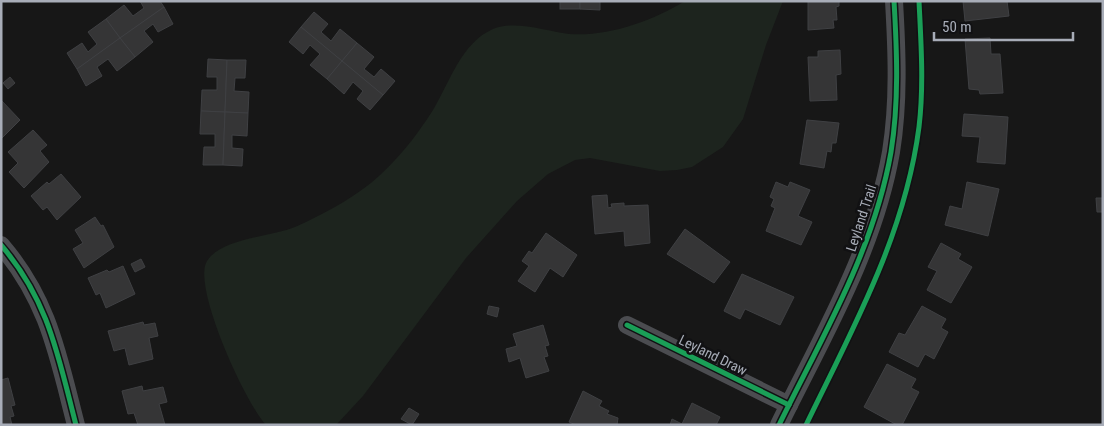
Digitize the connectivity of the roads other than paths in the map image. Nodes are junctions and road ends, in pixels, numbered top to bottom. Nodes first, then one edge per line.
1 (894, 1) edge
2 (1, 245) edge
3 (627, 325) dead end
4 (789, 405) junction
5 (76, 425) edge
6 (779, 425) edge

1 - 4 street, Leyland Trail
2 - 5 street
3 - 4 street, Leyland Draw
4 - 6 street, Leyland Trail

